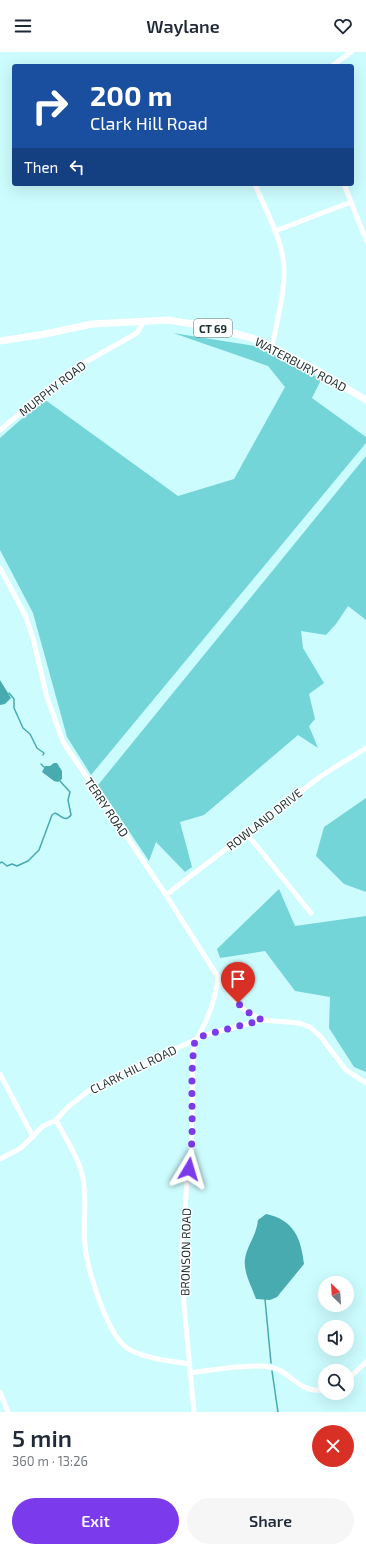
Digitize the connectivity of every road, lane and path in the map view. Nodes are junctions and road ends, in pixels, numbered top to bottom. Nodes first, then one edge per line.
1 (351, 52) edge
2 (335, 64) edge
3 (256, 186) edge
4 (345, 186) edge
5 (351, 202) junction
6 (275, 231) junction
7 (366, 240) edge
8 (144, 321) junction
9 (0, 341) edge
10 (272, 347) junction
11 (366, 400) edge
12 (0, 430) edge
13 (0, 568) edge
14 (366, 748) edge
15 (247, 834) junction
16 (166, 895) junction
17 (311, 913) dead end
18 (218, 977) junction
19 (262, 1020) junction
20 (195, 1040) junction
21 (0, 1074) edge
22 (366, 1083) edge
23 (56, 1120) junction
24 (33, 1137) junction
25 (0, 1159) edge
26 (366, 1362) edge
27 (189, 1364) junction
28 (190, 1373) junction
29 (354, 1373) edge
30 (318, 1391) edge
31 (0, 1392) edge
32 (8, 1412) edge
33 (194, 1412) edge

1 - 2 street
3 - 6 street
4 - 5 street
5 - 6 street
5 - 7 street
6 - 10 street
8 - 9 main road, WATERBURY ROAD / CT 69
8 - 10 main road, WATERBURY ROAD / CT 69
8 - 12 street, MURPHY ROAD
10 - 11 main road, WATERBURY ROAD / CT 69
13 - 16 street, TERRY ROAD
14 - 15 street, ROWLAND DRIVE
15 - 16 street, ROWLAND DRIVE
15 - 17 street
16 - 18 street, TERRY ROAD
18 - 19 street, TERRY ROAD
18 - 20 street, BRONSON ROAD
19 - 20 street, CLARK HILL ROAD
19 - 22 street
20 - 23 street, CLARK HILL ROAD
20 - 27 street, BRONSON ROAD
21 - 24 street
23 - 24 street, CLARK HILL ROAD
23 - 27 street
24 - 25 street, CLARK HILL ROAD
26 - 29 street
27 - 28 street, BRONSON ROAD
28 - 30 street
28 - 33 street, BRONSON ROAD
31 - 32 street

